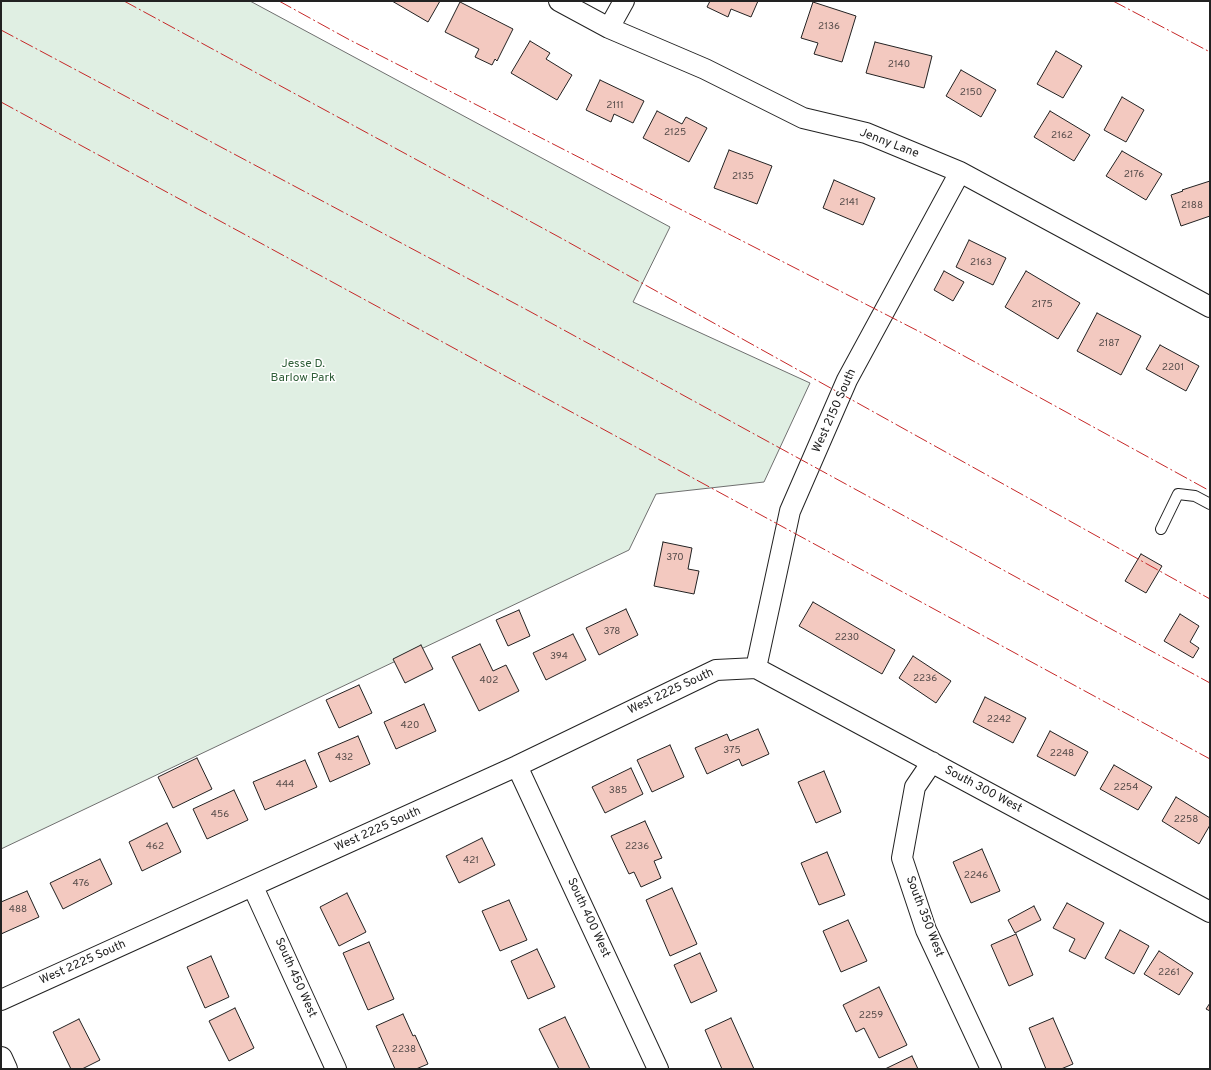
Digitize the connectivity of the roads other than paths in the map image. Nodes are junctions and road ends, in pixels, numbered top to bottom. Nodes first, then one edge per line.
1 (559, 1) edge
2 (624, 1) edge
3 (609, 28) junction
4 (960, 172) junction
5 (1210, 307) edge
6 (1210, 504) edge
7 (1161, 529) dead end
8 (756, 668) junction
9 (932, 762) junction
10 (517, 766) junction
11 (254, 887) junction
12 (1210, 912) edge
13 (1, 1000) edge
14 (1, 1058) edge
15 (6, 1069) edge
16 (336, 1069) edge
17 (658, 1069) edge
18 (991, 1069) edge

1 - 3 street, Jenny Lane
2 - 3 street
3 - 4 street, Jenny Lane
4 - 5 street, Jenny Lane
4 - 8 street, West 2150 South
6 - 7 lane
8 - 9 street, South 300 West
8 - 10 street, West 2225 South
9 - 12 street, South 300 West
9 - 18 street, South 350 West
10 - 11 street, West 2225 South
10 - 17 street, South 400 West
11 - 13 street, West 2225 South
11 - 16 street, South 450 West
14 - 15 street

